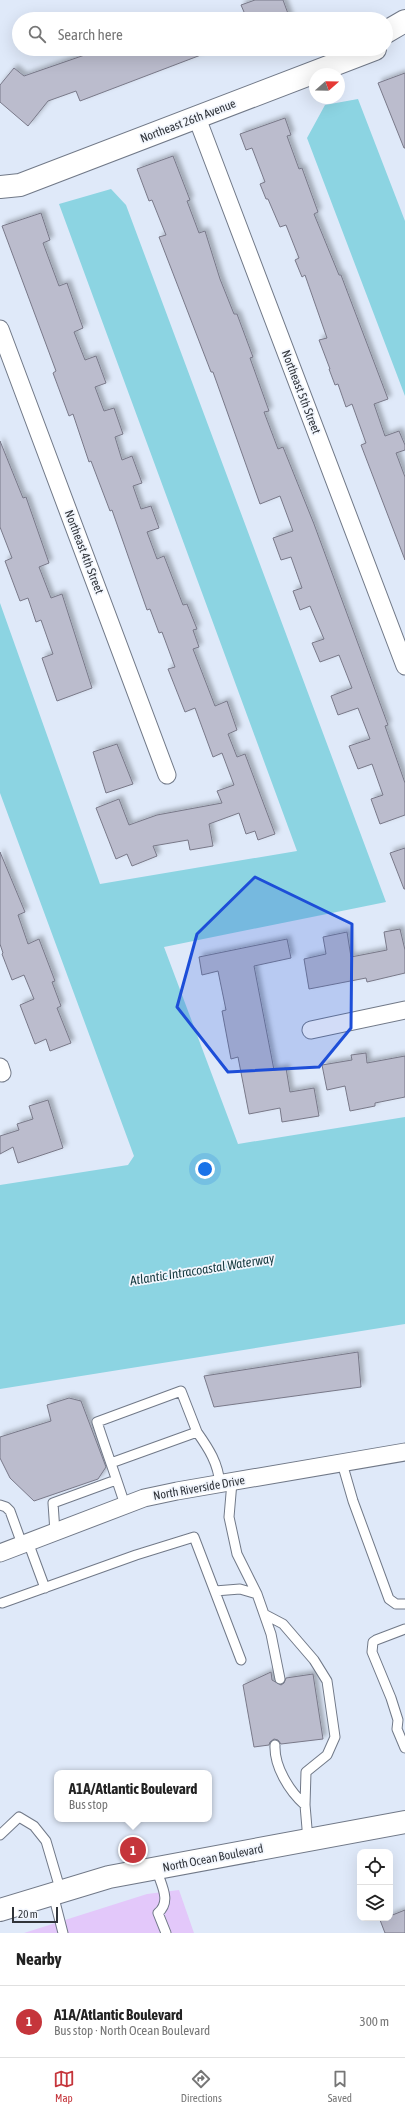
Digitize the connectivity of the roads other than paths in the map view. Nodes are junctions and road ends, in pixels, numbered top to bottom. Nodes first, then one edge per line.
1 (405, 21) edge
2 (393, 28) edge
3 (405, 38) edge
4 (393, 42) edge
5 (321, 56) edge
6 (357, 56) edge
7 (197, 118) junction
8 (0, 185) edge
9 (0, 329) edge
10 (405, 666) edge
11 (167, 775) dead end
12 (405, 1010) edge
13 (311, 1030) dead end
14 (197, 1432) junction
15 (405, 1452) edge
16 (111, 1463) junction
17 (342, 1463) junction
18 (116, 1480) junction
19 (226, 1482) junction
20 (0, 1505) edge
21 (125, 1505) junction
22 (55, 1532) junction
23 (25, 1543) junction
24 (0, 1553) edge
25 (45, 1588) junction
26 (215, 1591) junction
27 (257, 1594) junction
28 (2, 1603) dead end
29 (405, 1604) edge
30 (264, 1614) junction
31 (405, 1629) edge
32 (241, 1660) dead end
33 (280, 1679) dead end
34 (401, 1721) edge
35 (275, 1744) dead end
36 (405, 1748) edge
37 (305, 1805) junction
38 (405, 1822) edge
39 (0, 1835) edge
40 (308, 1840) junction
41 (156, 1868) junction
42 (57, 1893) junction
43 (0, 1910) edge
44 (63, 1933) edge
45 (166, 1933) edge

1 - 2 street
3 - 4 street
5 - 8 street, Northeast 26th Avenue
6 - 7 street, Northeast 26th Avenue
7 - 8 street, Northeast 26th Avenue
7 - 10 street, Northeast 5th Street
9 - 11 street, Northeast 4th Street
12 - 13 street
14 - 16 lane
14 - 16 lane
14 - 19 lane
15 - 17 street, North Riverside Drive
16 - 18 lane
17 - 19 street, North Riverside Drive
17 - 29 lane
18 - 21 lane
18 - 22 lane
19 - 21 street, North Riverside Drive
19 - 27 lane
20 - 23 lane
21 - 22 street, North Riverside Drive
22 - 23 street, North Riverside Drive
23 - 24 street, North Riverside Drive
23 - 25 lane
25 - 26 lane
25 - 28 lane
26 - 27 lane
26 - 32 lane
27 - 30 lane
30 - 33 lane
30 - 37 lane
31 - 34 lane
34 - 36 lane
35 - 37 lane
37 - 40 lane
38 - 40 street, North Ocean Boulevard
39 - 42 lane
40 - 41 street, North Ocean Boulevard
41 - 42 street, North Ocean Boulevard
41 - 45 lane
42 - 43 street, North Ocean Boulevard
42 - 44 lane

